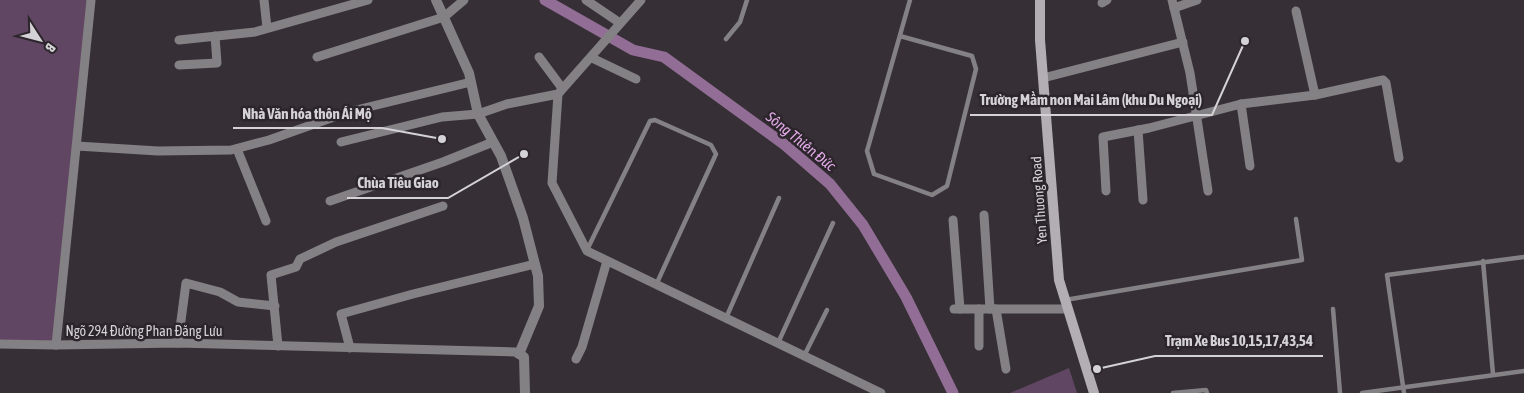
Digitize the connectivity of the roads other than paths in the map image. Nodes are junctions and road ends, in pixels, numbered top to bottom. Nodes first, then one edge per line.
1 (91, 0) edge
2 (264, 0) edge
3 (368, 0) edge
4 (436, 0) edge
5 (464, 0) edge
6 (586, 0) edge
7 (641, 0) edge
8 (747, 0) edge
9 (910, 0) edge
10 (1040, 0) edge
11 (1197, 0) edge
12 (1173, 4) edge
13 (1296, 11) dead end
14 (444, 17) junction
15 (619, 24) junction
16 (267, 28) junction
17 (215, 36) junction
18 (900, 36) junction
19 (726, 38) dead end
20 (179, 40) dead end
21 (1183, 42) junction
22 (593, 56) junction
23 (317, 57) dead end
24 (539, 57) dead end
25 (179, 65) dead end
26 (1043, 78) junction
27 (636, 79) dead end
28 (471, 82) junction
29 (560, 91) junction
30 (1315, 95) junction
31 (1241, 104) junction
32 (478, 114) junction
33 (1196, 115) junction
34 (1138, 130) junction
35 (341, 142) dead end
36 (493, 142) junction
37 (77, 146) junction
38 (237, 149) junction
39 (1399, 158) dead end
40 (1250, 166) dead end
41 (1106, 191) dead end
42 (1208, 192) dead end
43 (779, 198) dead end
44 (1143, 200) dead end
45 (330, 201) dead end
46 (443, 206) dead end
47 (984, 215) dead end
48 (1296, 219) dead end
49 (953, 220) dead end
50 (266, 222) dead end
51 (833, 223) dead end
52 (587, 251) junction
53 (1524, 257) edge
54 (607, 261) junction
55 (1483, 261) junction
56 (535, 264) junction
57 (656, 285) junction
58 (1067, 304) junction
59 (274, 306) junction
60 (979, 309) junction
61 (993, 309) junction
62 (1333, 309) dead end
63 (827, 310) dead end
64 (726, 318) junction
65 (178, 343) junction
66 (778, 343) junction
67 (0, 344) edge
68 (56, 345) junction
69 (278, 346) junction
70 (979, 346) dead end
71 (350, 348) junction
72 (519, 354) junction
73 (804, 356) junction
74 (576, 359) dead end
75 (1006, 369) dead end
76 (1524, 371) edge
77 (1493, 374) junction
78 (1403, 387) junction
79 (525, 393) edge
80 (881, 393) edge
81 (1094, 393) edge
82 (1173, 393) edge
83 (1207, 393) edge
84 (1340, 393) edge
85 (1362, 393) edge
86 (1404, 393) edge

1 - 37 street, Ngõ 294 Đường Phan Đăng Lưu
2 - 16 street
3 - 16 street
4 - 14 street
5 - 14 street
6 - 15 street
7 - 15 street
8 - 19 lane
9 - 18 lane
10 - 26 main road, Yen Thuong Road
11 - 12 street
12 - 21 street
13 - 30 street
14 - 23 street
14 - 28 street
15 - 22 street
16 - 17 street
17 - 20 street
17 - 25 street
18 - 18 lane
21 - 26 street
21 - 33 street
22 - 27 street
22 - 29 street
24 - 29 street
26 - 58 main road, Yen Thuong Road
28 - 32 street
28 - 38 street
29 - 32 street
29 - 52 street
30 - 31 street
30 - 39 street
31 - 33 street
31 - 40 street
32 - 35 street
32 - 36 street
33 - 34 street
33 - 42 street
34 - 41 street
34 - 44 street
36 - 45 street
36 - 56 street
37 - 38 street
37 - 68 street, Ngõ 294 Đường Phan Đăng Lưu
38 - 50 street
43 - 64 lane
46 - 59 street
47 - 61 street
48 - 58 lane
49 - 60 street
51 - 66 lane
52 - 54 street
52 - 57 lane
53 - 55 lane
54 - 57 street
54 - 74 street
55 - 77 lane
55 - 78 lane
56 - 71 street
56 - 72 street
57 - 64 street
58 - 61 street
58 - 81 main road, Yen Thuong Road
59 - 65 street
59 - 69 street
60 - 61 street
60 - 70 street
61 - 75 street
62 - 84 lane
63 - 73 lane
64 - 66 street
65 - 68 street, Ngõ 294 Đường Phan Đăng Lưu
65 - 69 street, Ngõ 294 Đường Phan Đăng Lưu
66 - 73 street
67 - 68 street
69 - 71 street, Ngõ 294 Đường Phan Đăng Lưu
71 - 72 street, Ngõ 294 Đường Phan Đăng Lưu
72 - 79 street
73 - 80 street
76 - 77 lane
77 - 78 lane
78 - 85 lane
78 - 86 lane
82 - 83 lane

